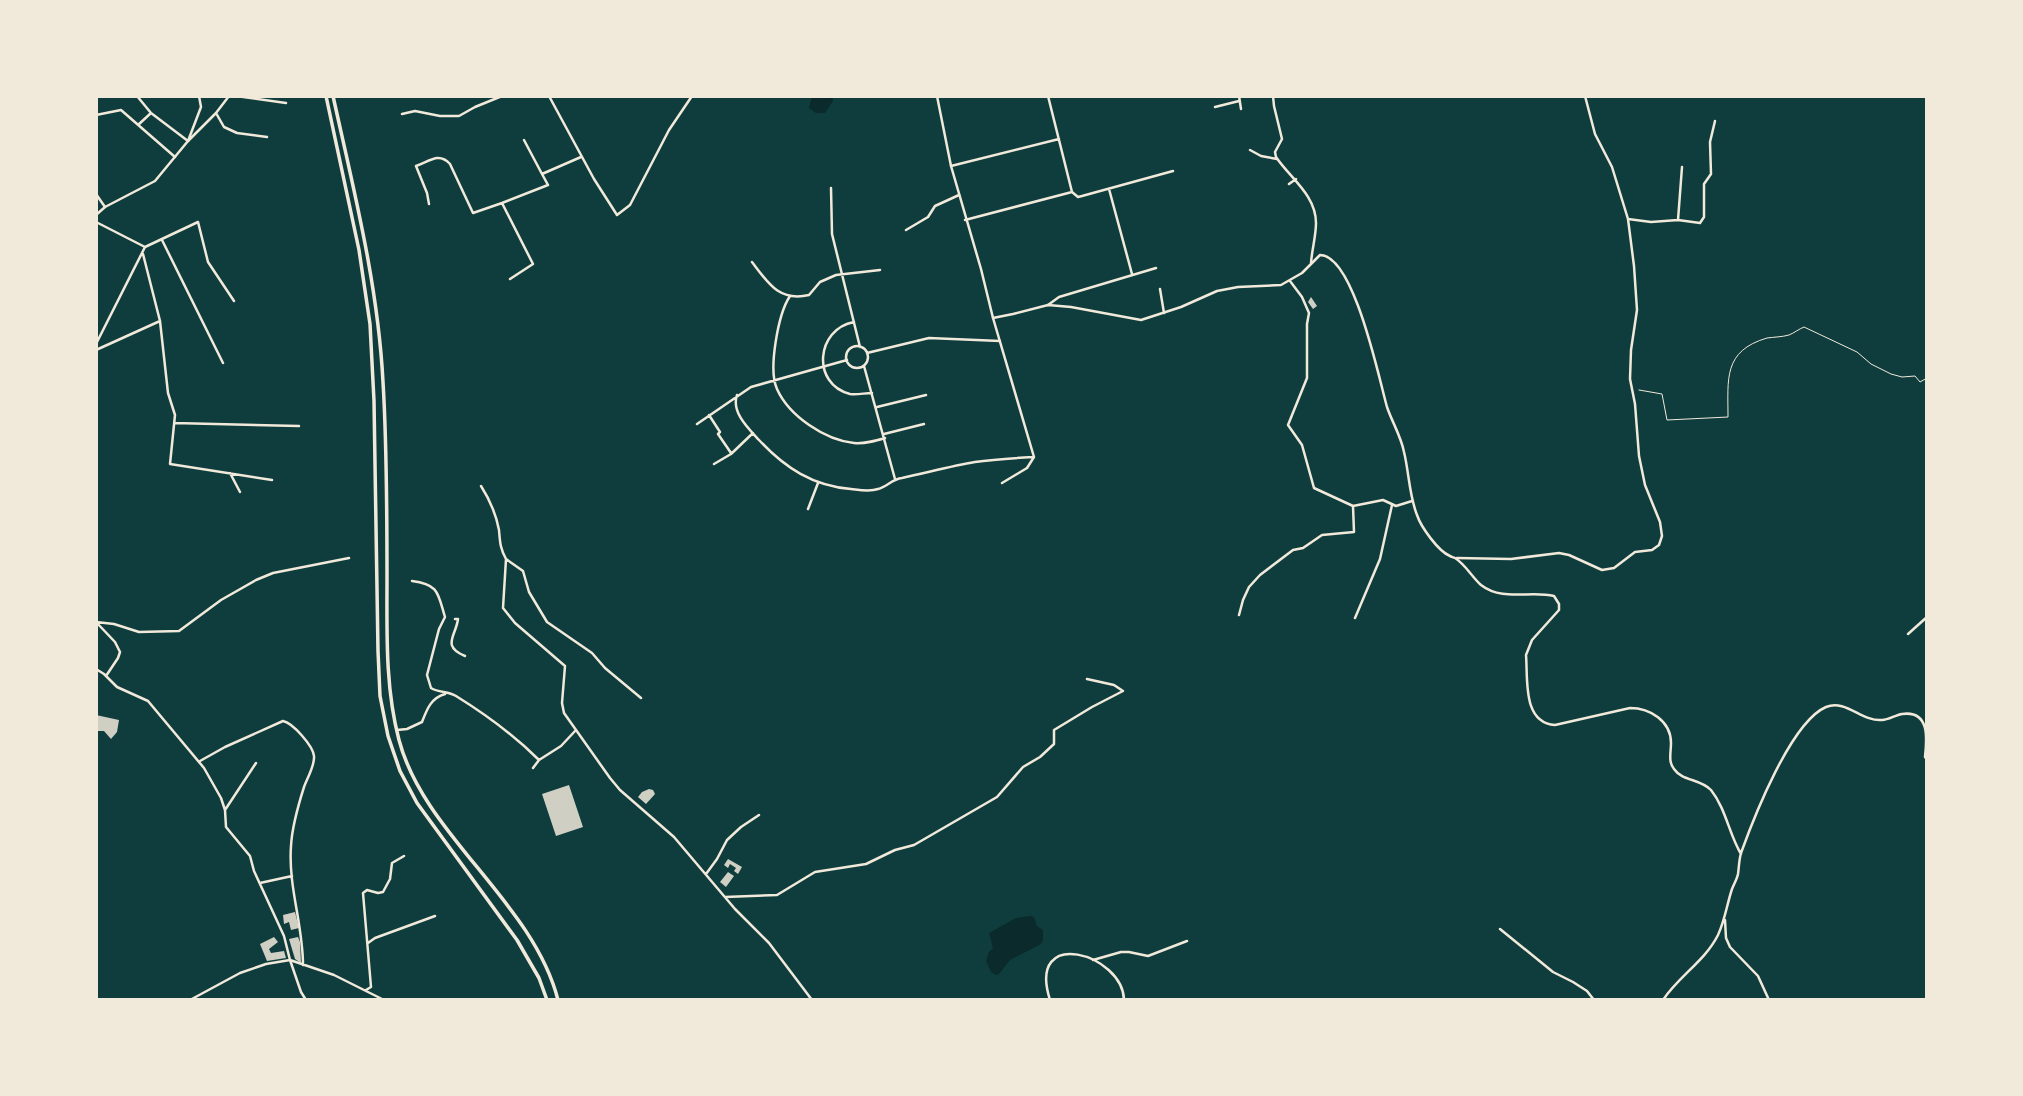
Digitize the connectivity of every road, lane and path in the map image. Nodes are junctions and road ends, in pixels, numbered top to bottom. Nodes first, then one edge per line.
1 (137, 96) edge
2 (199, 96) edge
3 (229, 96) edge
4 (236, 96) edge
5 (326, 96) edge
6 (333, 96) edge
7 (502, 96) edge
8 (549, 96) edge
9 (692, 96) edge
10 (937, 96) edge
11 (1048, 96) edge
12 (1273, 96) edge
13 (1585, 96) edge
14 (1239, 98) edge
15 (286, 103) dead end
16 (1215, 107) dead end
17 (1241, 109) dead end
18 (151, 113) junction
19 (216, 113) junction
20 (402, 114) dead end
21 (96, 115) edge
22 (1715, 121) dead end
23 (138, 125) junction
24 (267, 137) dead end
25 (1059, 139) junction
26 (524, 140) dead end
27 (188, 141) junction
28 (1250, 150) dead end
29 (582, 156) junction
30 (175, 157) junction
31 (1277, 159) junction
32 (951, 166) junction
33 (1682, 167) dead end
34 (1173, 171) dead end
35 (542, 174) junction
36 (1296, 179) junction
37 (1289, 184) dead end
38 (831, 188) dead end
39 (1109, 189) junction
40 (1072, 192) junction
41 (96, 194) edge
42 (959, 195) junction
43 (429, 204) dead end
44 (502, 204) junction
45 (105, 207) junction
46 (96, 215) edge
47 (1628, 219) junction
48 (965, 220) junction
49 (1678, 220) junction
50 (96, 222) edge
51 (906, 230) dead end
52 (162, 240) junction
53 (145, 247) junction
54 (143, 254) junction
55 (752, 262) dead end
56 (1311, 262) junction
57 (1156, 268) dead end
58 (880, 270) dead end
59 (842, 274) junction
60 (1132, 275) junction
61 (510, 279) dead end
62 (1290, 281) junction
63 (1160, 289) dead end
64 (790, 296) junction
65 (234, 301) dead end
66 (1048, 305) junction
67 (1164, 313) junction
68 (993, 318) junction
69 (160, 321) junction
70 (854, 322) junction
71 (1000, 341) junction
72 (96, 344) edge
73 (860, 347) junction
74 (96, 350) edge
75 (867, 354) junction
76 (846, 360) junction
77 (223, 363) dead end
78 (864, 366) junction
79 (823, 367) junction
80 (1927, 378) edge
81 (774, 380) junction
82 (1632, 389) junction
83 (872, 393) junction
84 (926, 394) dead end
85 (737, 395) junction
86 (877, 407) junction
87 (709, 415) junction
88 (174, 423) junction
89 (696, 424) dead end
90 (924, 425) dead end
91 (299, 426) dead end
92 (753, 433) junction
93 (885, 436) junction
94 (731, 454) junction
95 (1034, 457) junction
96 (714, 464) dead end
97 (230, 474) junction
98 (895, 479) junction
99 (272, 480) dead end
100 (818, 483) junction
101 (1002, 483) dead end
102 (481, 486) dead end
103 (240, 492) dead end
104 (1413, 500) junction
105 (1392, 505) junction
106 (1353, 506) junction
107 (808, 509) dead end
108 (349, 558) dead end
109 (1455, 558) junction
110 (506, 559) junction
111 (412, 581) dead end
112 (1239, 615) dead end
113 (1927, 617) edge
114 (454, 618) dead end
115 (1355, 618) dead end
116 (96, 622) edge
117 (1908, 634) dead end
118 (465, 656) dead end
119 (96, 669) edge
120 (106, 676) junction
121 (1087, 679) dead end
122 (448, 693) junction
123 (641, 698) dead end
124 (397, 730) junction
125 (576, 730) junction
126 (1927, 759) edge
127 (539, 760) junction
128 (199, 761) junction
129 (256, 763) dead end
130 (533, 768) dead end
131 (225, 810) junction
132 (760, 815) dead end
133 (1741, 854) junction
134 (404, 856) dead end
135 (706, 874) junction
136 (292, 876) junction
137 (260, 883) junction
138 (725, 897) junction
139 (435, 916) dead end
140 (1725, 917) junction
141 (1500, 929) dead end
142 (1187, 941) dead end
143 (368, 943) junction
144 (290, 960) junction
145 (1093, 960) junction
146 (303, 965) junction
147 (365, 991) junction
148 (190, 1000) edge
149 (306, 1000) edge
150 (384, 1000) edge
151 (547, 1000) edge
152 (558, 1000) edge
153 (812, 1000) edge
154 (1050, 1000) edge
155 (1124, 1000) edge
156 (1594, 1000) edge
157 (1663, 1000) edge
158 (1769, 1000) edge

1 - 18 street
2 - 27 street
3 - 19 street
4 - 15 street
5 - 151 main road
6 - 124 main road
7 - 20 street
8 - 29 street
9 - 29 street
10 - 32 street
11 - 25 street
12 - 31 street
13 - 47 street
14 - 16 street
14 - 17 street
18 - 23 street
18 - 27 street
19 - 24 street
19 - 27 street
21 - 23 street
22 - 49 street
23 - 30 street
25 - 32 street
25 - 40 street
26 - 35 street
27 - 30 street
28 - 31 street
29 - 35 street
30 - 45 street
31 - 36 street
32 - 42 street
33 - 49 street
34 - 39 street
35 - 44 street
36 - 37 street
36 - 56 street
38 - 59 street
39 - 40 street
39 - 60 street
40 - 48 street
41 - 45 street
42 - 48 street
42 - 51 street
43 - 44 street
44 - 61 street
45 - 46 street
47 - 49 street
47 - 82 street
48 - 68 street
50 - 53 street
52 - 53 street
52 - 65 street
52 - 77 street
53 - 54 street
54 - 69 street
54 - 72 street
55 - 64 street
56 - 62 street
56 - 104 street
57 - 60 street
58 - 59 street
59 - 64 street
59 - 70 street
60 - 66 street
62 - 67 street
62 - 106 street
63 - 67 street
64 - 81 street
66 - 67 street
66 - 68 street
68 - 71 street
69 - 74 street
69 - 88 street
70 - 73 street
70 - 79 street
71 - 75 street
71 - 95 street
73 - 75 street
73 - 76 street
75 - 78 street
76 - 78 street
76 - 79 street
78 - 83 street
79 - 81 street
79 - 83 street
80 - 82 path
81 - 85 street
81 - 93 street
82 - 109 street
83 - 86 street
84 - 86 street
85 - 87 street
85 - 92 street
86 - 93 street
87 - 89 street
87 - 94 street
88 - 91 street
88 - 97 street
90 - 93 street
92 - 94 street
92 - 100 street
93 - 98 street
94 - 96 street
95 - 98 street
95 - 101 street
97 - 99 street
97 - 103 street
98 - 100 street
100 - 107 street
102 - 110 street
104 - 105 street
104 - 109 street
105 - 106 street
105 - 115 street
106 - 112 street
108 - 116 street
109 - 133 street
110 - 123 street
110 - 125 street
111 - 122 street
113 - 117 street
114 - 118 street
116 - 120 street
119 - 120 street
120 - 128 street
121 - 138 street
122 - 124 street
122 - 127 street
124 - 152 main road
125 - 127 street
125 - 135 street
126 - 133 street
127 - 130 street
128 - 131 street
128 - 136 street
129 - 131 street
131 - 137 street
132 - 135 street
133 - 140 street
134 - 143 street
135 - 138 street
136 - 137 street
136 - 146 street
137 - 144 street
138 - 153 street
139 - 143 street
140 - 157 street
140 - 158 street
141 - 156 street
142 - 145 street
143 - 147 street
144 - 146 street
144 - 148 street
144 - 149 street
145 - 154 street
145 - 155 street
146 - 147 street
147 - 150 street

